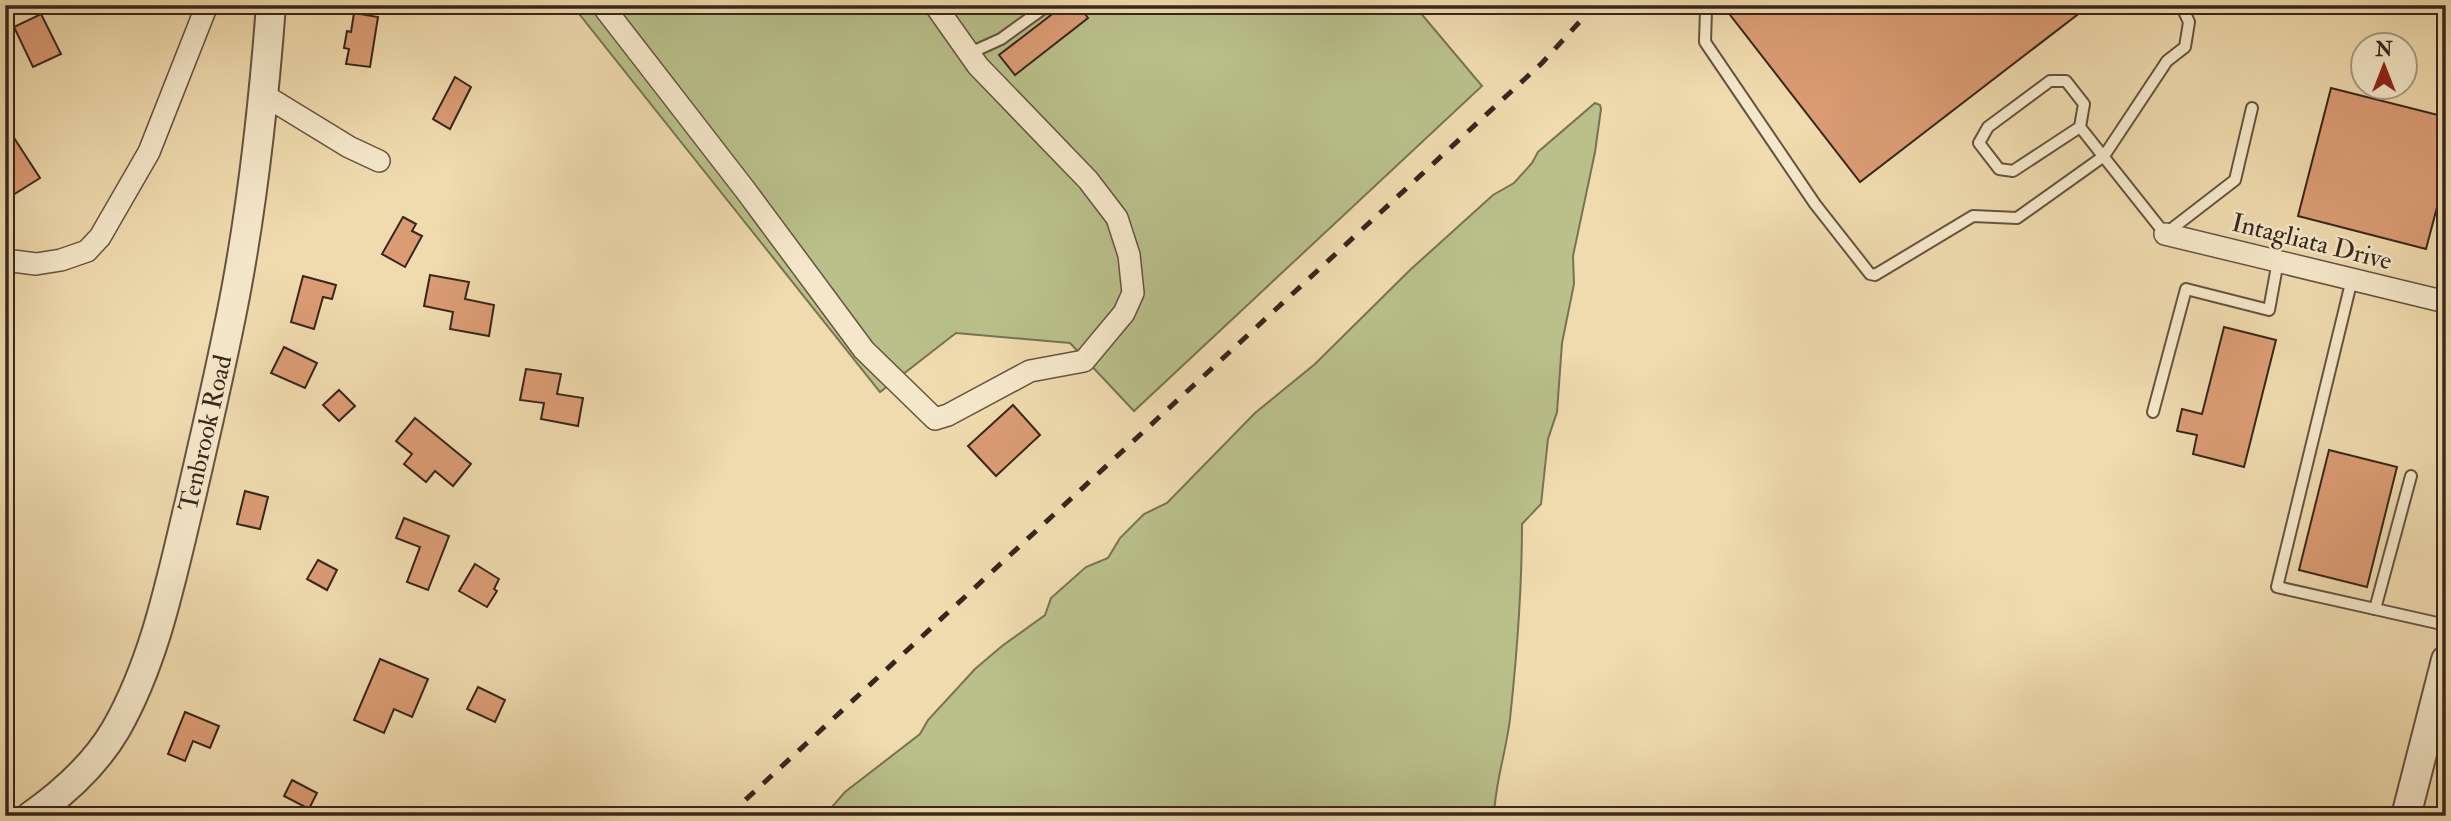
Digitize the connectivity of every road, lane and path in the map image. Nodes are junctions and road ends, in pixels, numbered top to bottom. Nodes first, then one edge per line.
1 (207, 5) edge
2 (271, 5) edge
3 (602, 5) edge
4 (935, 5) edge
5 (1048, 5) edge
6 (1708, 5) edge
7 (2182, 5) edge
8 (970, 53) junction
9 (264, 95) junction
10 (2252, 108) dead end
11 (2080, 127) junction
12 (2104, 156) junction
13 (379, 161) dead end
14 (2165, 234) junction
15 (5, 260) edge
16 (2278, 261) junction
17 (2352, 279) junction
18 (2446, 302) edge
19 (2153, 412) dead end
20 (2411, 476) dead end
21 (2375, 609) junction
22 (2446, 625) edge
23 (2446, 660) edge
24 (31, 816) edge
25 (2406, 816) edge

1 - 15 street
2 - 9 street, Tenbrook Road
3 - 8 street
4 - 8 street
5 - 8 lane
6 - 12 lane
7 - 12 lane
9 - 13 street
9 - 24 street, Tenbrook Road
10 - 14 lane
11 - 11 lane
11 - 12 lane
12 - 14 lane
14 - 16 street, Intagliata Drive
16 - 17 street, Intagliata Drive
16 - 19 lane
17 - 18 street, Intagliata Drive
17 - 21 lane
20 - 21 lane
21 - 22 lane
23 - 25 street

